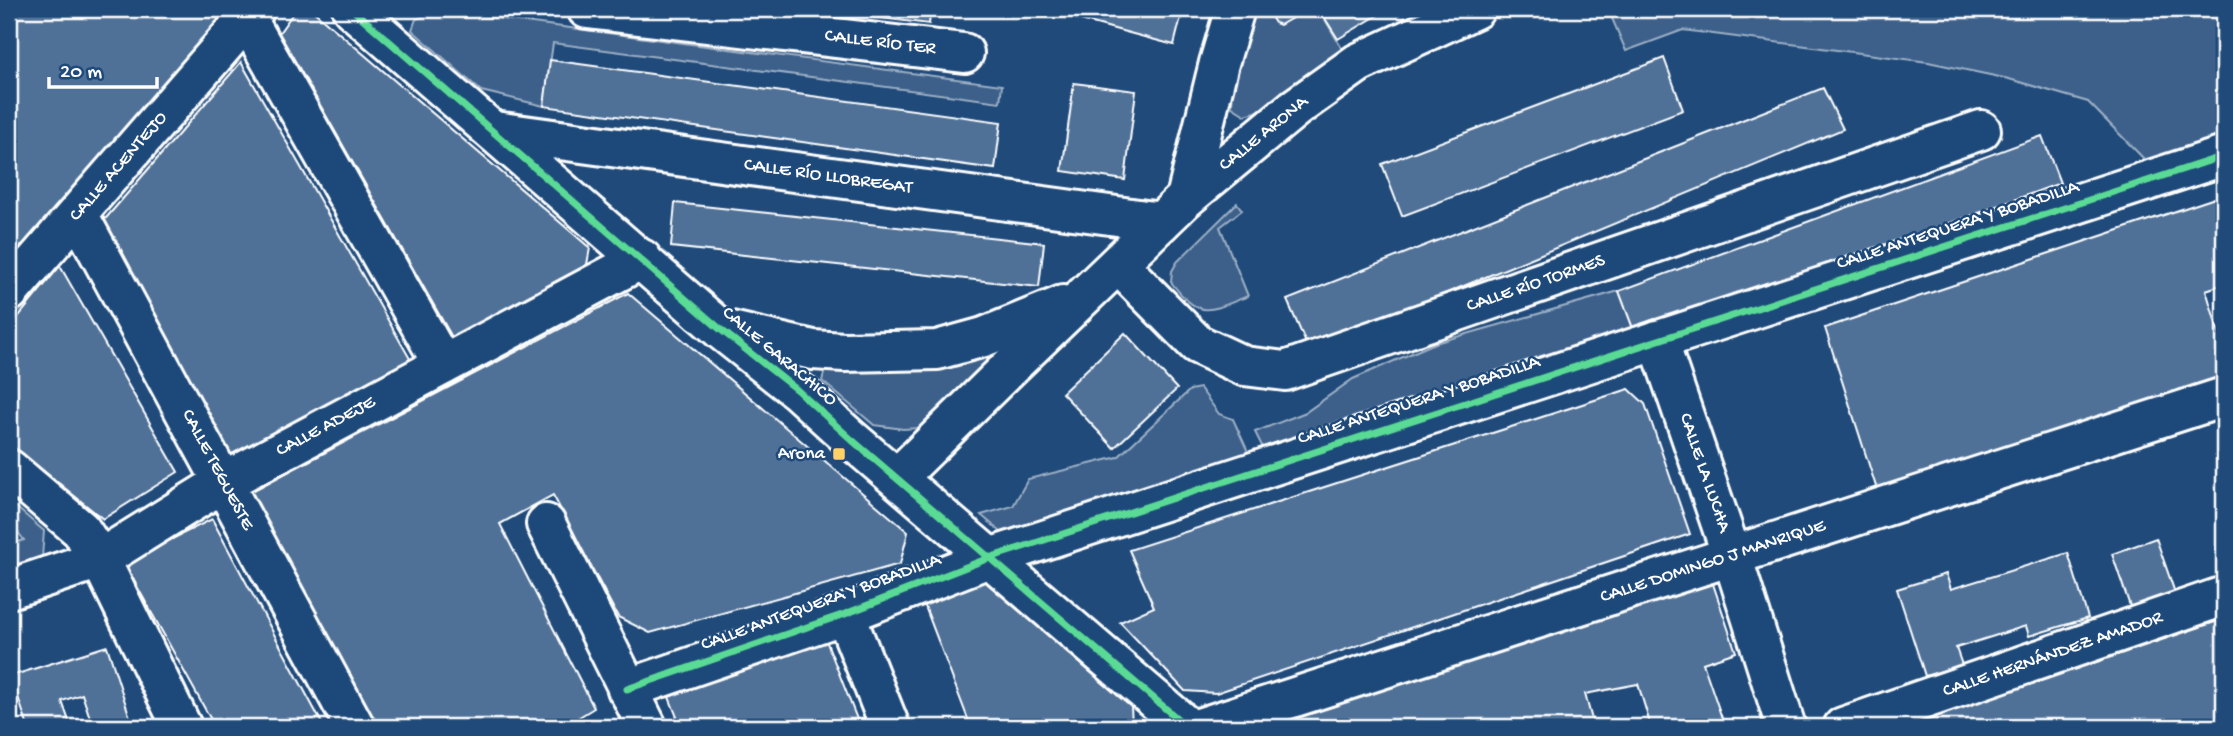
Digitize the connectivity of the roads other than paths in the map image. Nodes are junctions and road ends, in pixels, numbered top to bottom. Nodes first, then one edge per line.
1 (352, 9) edge
2 (587, 9) edge
3 (1236, 9) edge
4 (1475, 9) edge
5 (251, 14) edge
6 (964, 53) dead end
7 (494, 131) junction
8 (1982, 131) dead end
9 (2224, 156) edge
10 (1174, 210) junction
11 (78, 214) junction
12 (642, 259) junction
13 (1118, 264) junction
14 (9, 292) edge
15 (1081, 298) junction
16 (720, 329) junction
17 (984, 337) junction
18 (1658, 340) junction
19 (844, 352) junction
20 (443, 365) junction
21 (1007, 369) junction
22 (797, 390) junction
23 (2224, 397) edge
24 (9, 469) edge
25 (897, 478) junction
26 (224, 482) junction
27 (546, 524) dead end
28 (1732, 556) junction
29 (989, 558) junction
30 (100, 559) junction
31 (9, 589) edge
32 (2224, 596) edge
33 (845, 614) junction
34 (627, 689) junction
35 (182, 727) edge
36 (355, 727) edge
37 (647, 727) edge
38 (890, 727) edge
39 (1187, 727) edge
40 (1202, 727) edge
41 (1786, 727) edge
42 (1843, 727) edge

1 - 7 street, CALLE GARACHICO
2 - 6 street, CALLE RÍO TER
3 - 10 street
4 - 10 street, CALLE ARONA
5 - 11 street, CALLE ACENTEJO
5 - 20 street
7 - 10 street, CALLE RÍO LLOBREGAT
7 - 12 street, CALLE GARACHICO
8 - 13 street, CALLE RÍO TORMES
9 - 18 street, CALLE ANTEQUERA Y BOBADILLA
10 - 13 street, CALLE ARONA
11 - 14 street, CALLE ACENTEJO
11 - 26 street, CALLE TEGUESTE
12 - 16 street, CALLE GARACHICO
12 - 20 street, CALLE ADEJE
13 - 15 street, CALLE ARONA
15 - 17 street, CALLE ARONA
15 - 21 street, CALLE ARONA
16 - 19 street, CALLE ARONA
16 - 22 street, CALLE GARACHICO
17 - 19 street, CALLE ARONA
17 - 21 street
18 - 28 street, CALLE LA LUCHA
18 - 29 street, CALLE ANTEQUERA Y BOBADILLA
19 - 22 street, CALLE ARONA
20 - 26 street, CALLE ADEJE
21 - 25 street, CALLE ARONA
22 - 25 street, CALLE GARACHICO
23 - 28 street, CALLE DOMINGO J MANRIQUE
24 - 30 street
25 - 29 street, CALLE GARACHICO
26 - 30 street, CALLE ADEJE
26 - 36 street, CALLE TEGUESTE
27 - 34 street
28 - 40 street, CALLE DOMINGO J MANRIQUE
28 - 41 street, CALLE LA LUCHA
29 - 33 street, CALLE ANTEQUERA Y BOBADILLA
29 - 39 street, CALLE GARACHICO
30 - 31 street, CALLE ADEJE
30 - 35 street
32 - 42 street, CALLE HERNÁNDEZ AMADOR
33 - 34 street, CALLE ANTEQUERA Y BOBADILLA
33 - 38 street
34 - 37 street

